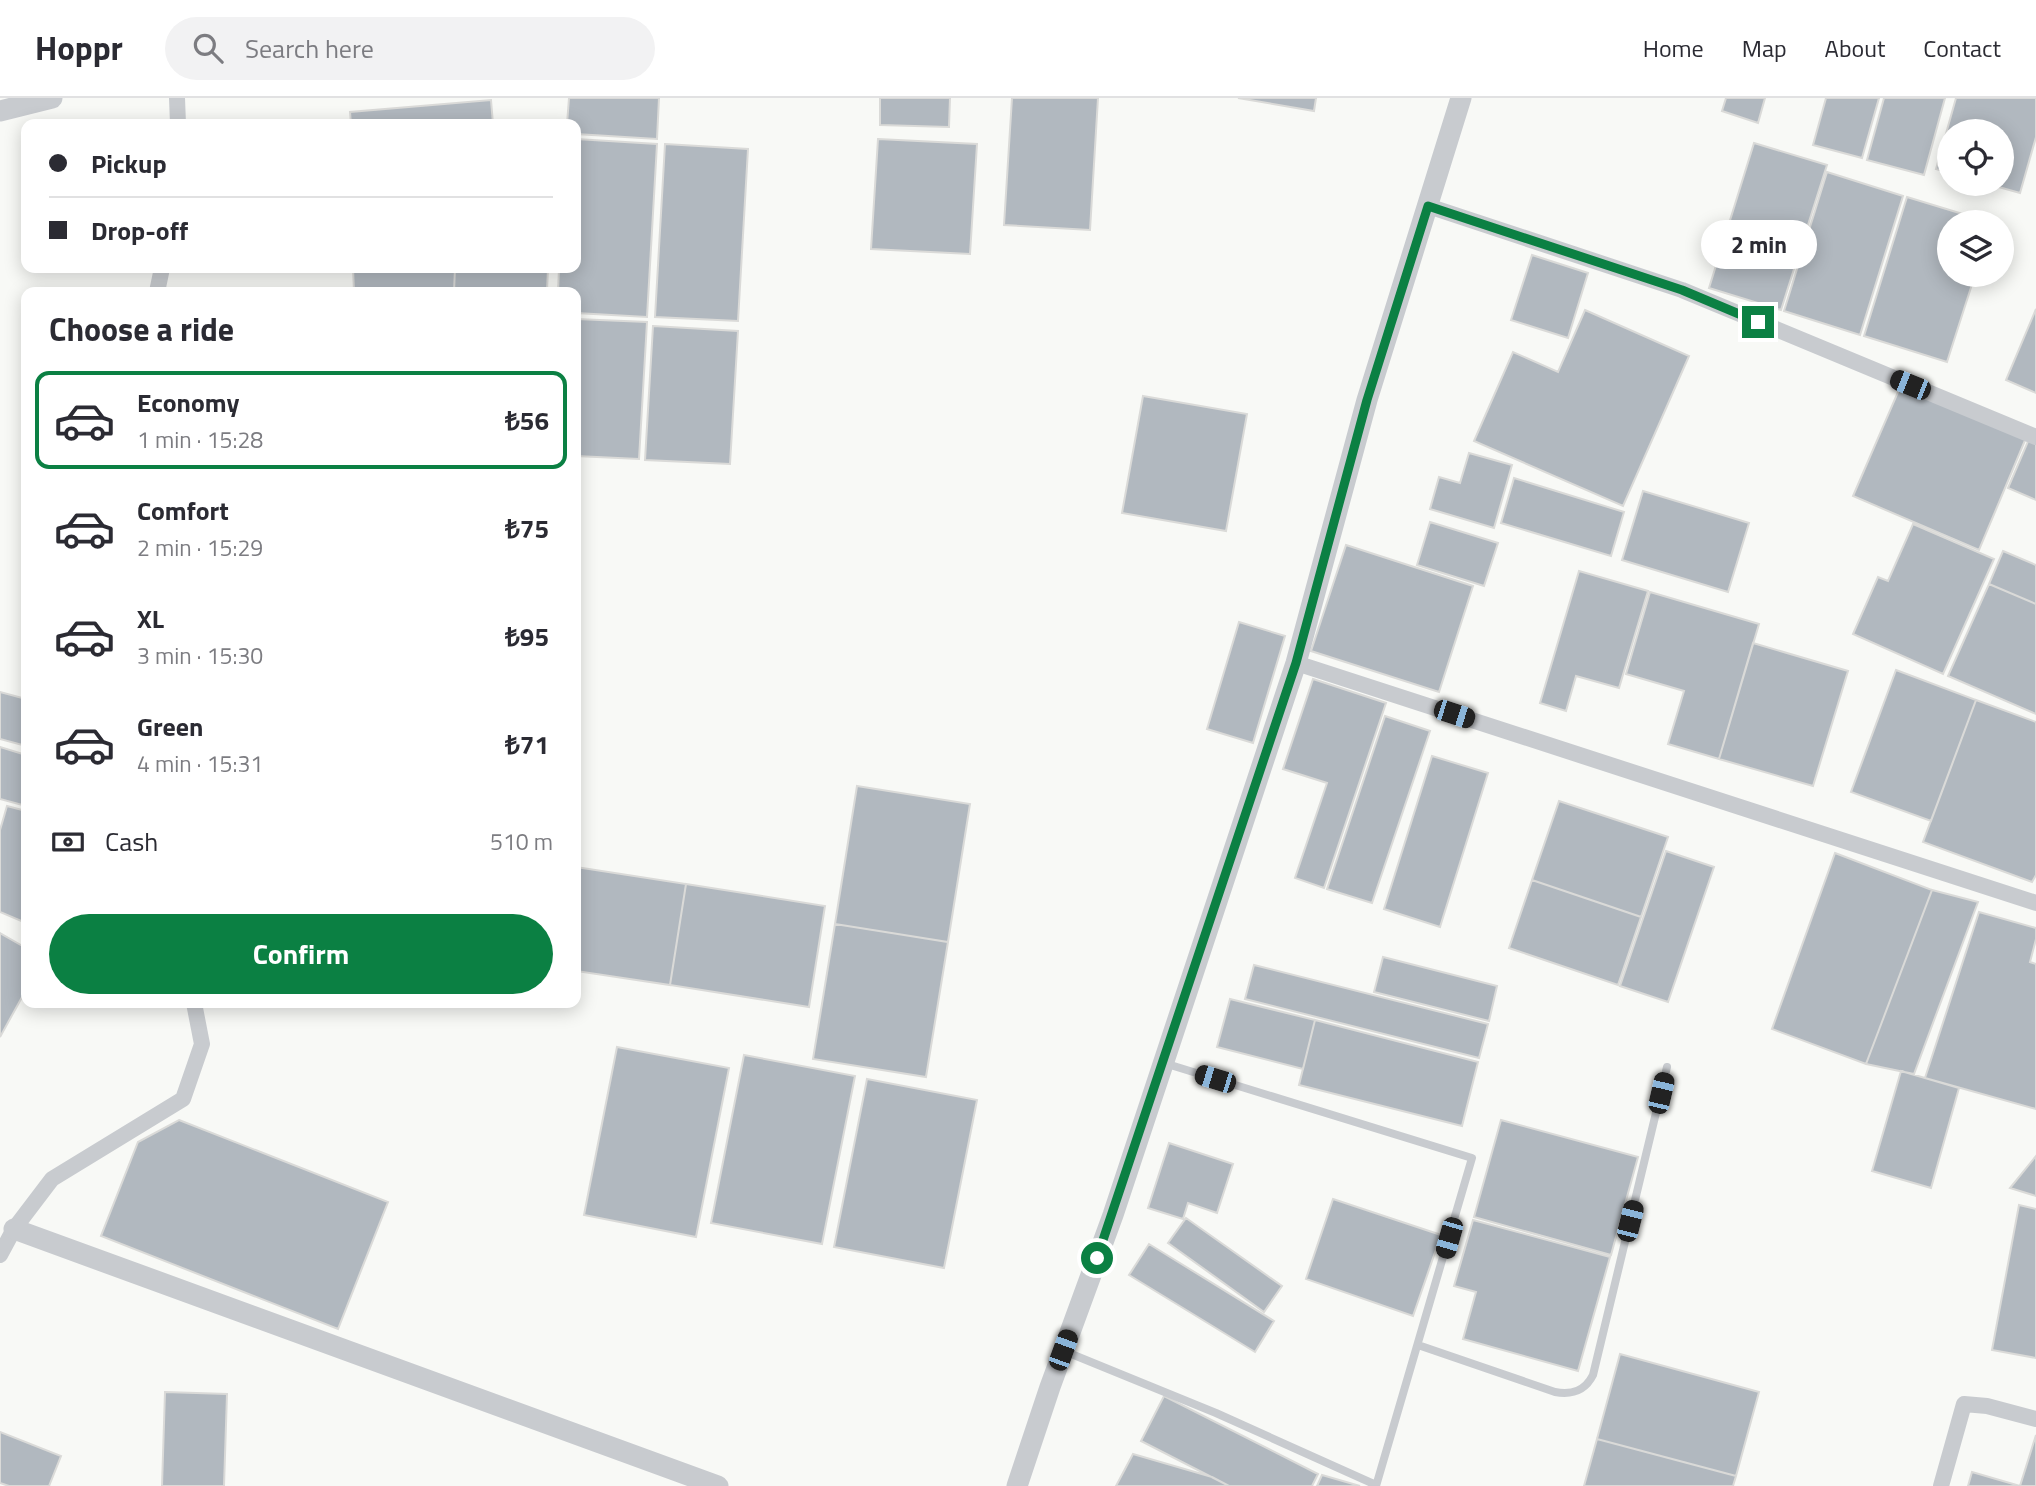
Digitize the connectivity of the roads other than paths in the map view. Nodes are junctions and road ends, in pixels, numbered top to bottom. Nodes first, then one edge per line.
1 (52, 98) edge
2 (177, 98) edge
3 (1461, 98) edge
4 (0, 111) edge
5 (178, 119) edge
6 (1428, 206) junction
7 (2036, 437) edge
8 (1296, 663) junction
9 (2036, 903) edge
10 (195, 1008) edge
11 (1164, 1063) junction
12 (1667, 1067) dead end
13 (14, 1229) junction
14 (0, 1255) edge
15 (1418, 1345) junction
16 (1063, 1350) junction
17 (2036, 1419) edge
18 (718, 1486) edge
19 (1017, 1486) edge
20 (1376, 1486) edge
21 (1941, 1486) edge

1 - 4 street
2 - 5 street
3 - 6 street
6 - 7 street
6 - 8 street
8 - 9 street
8 - 11 street
10 - 13 street
11 - 15 lane
11 - 16 street
12 - 15 lane
13 - 14 street
13 - 18 street
15 - 20 lane
16 - 19 street
16 - 20 lane
17 - 21 street

